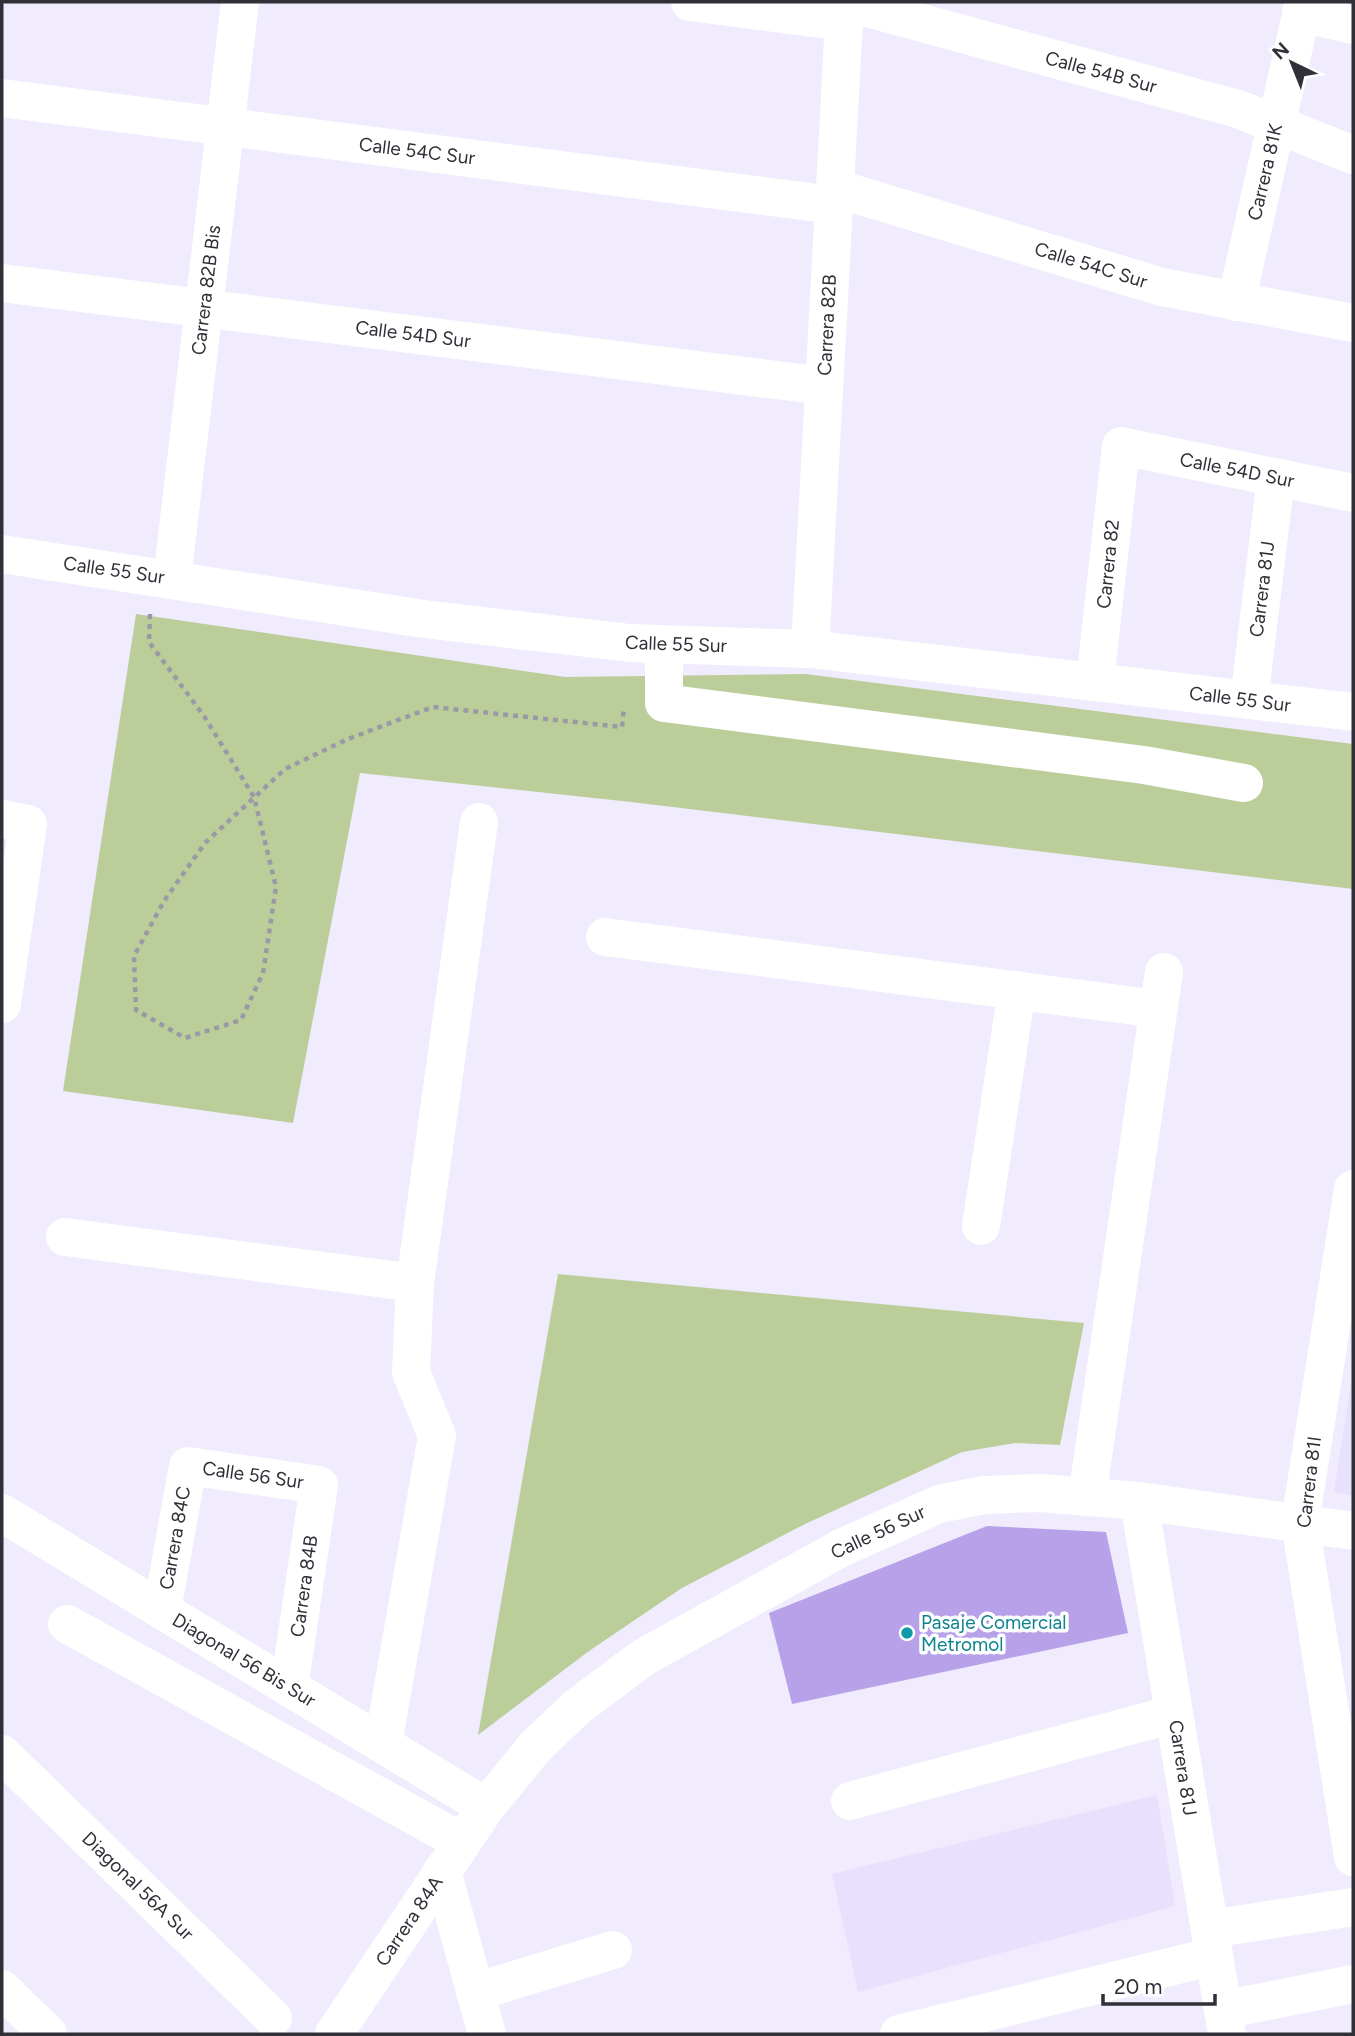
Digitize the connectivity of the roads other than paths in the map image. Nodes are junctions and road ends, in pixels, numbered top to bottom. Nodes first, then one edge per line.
1 (240, 2) edge
2 (690, 2) edge
3 (1302, 8) edge
4 (844, 9) edge
5 (1353, 25) edge
6 (2, 97) edge
7 (1276, 124) junction
8 (225, 126) junction
9 (1353, 155) edge
10 (834, 196) junction
11 (2, 283) edge
12 (1236, 302) junction
13 (204, 308) junction
14 (1353, 323) edge
15 (824, 386) junction
16 (1121, 446) joint
17 (1276, 478) junction
18 (1353, 493) edge
19 (2, 554) edge
20 (161, 577) junction
21 (664, 644) junction
22 (810, 649) junction
23 (1095, 682) junction
24 (1249, 700) junction
25 (1353, 712) edge
26 (1244, 783) dead end
27 (2, 819) edge
28 (479, 822) dead end
29 (605, 937) dead end
30 (5, 965) edge
31 (1164, 972) dead end
32 (1017, 990) junction
33 (2, 1004) edge
34 (1158, 1009) junction
35 (1353, 1189) edge
36 (981, 1226) dead end
37 (65, 1237) dead end
38 (415, 1283) junction
39 (188, 1466) joint
40 (318, 1485) joint
41 (1087, 1497) junction
42 (1139, 1501) junction
43 (2, 1513) edge
44 (1300, 1522) junction
45 (1353, 1531) edge
46 (162, 1610) junction
47 (66, 1624) dead end
48 (289, 1688) junction
49 (1174, 1714) junction
50 (383, 1744) junction
51 (2, 1754) edge
52 (850, 1801) dead end
53 (486, 1807) junction
54 (452, 1857) junction
55 (1353, 1857) edge
56 (1353, 1907) edge
57 (1212, 1943) junction
58 (613, 1950) dead end
59 (1353, 1984) edge
60 (2, 1989) edge
61 (475, 1992) junction
62 (273, 2018) dead end
63 (1225, 2022) edge
64 (48, 2034) edge
65 (334, 2034) edge
66 (487, 2034) edge
67 (899, 2034) edge

1 - 8 street, Carrera 82B Bis
2 - 4 street, Calle 54B Sur
3 - 5 street
3 - 7 street, Carrera 81K
4 - 7 street, Calle 54B Sur
4 - 10 street, Carrera 82B
6 - 8 street, Calle 54C Sur
7 - 9 street, Calle 54B Sur
7 - 12 street, Carrera 81K
8 - 10 street, Calle 54C Sur
8 - 13 street, Carrera 82B Bis
10 - 12 street, Calle 54C Sur
10 - 15 street, Carrera 82B
11 - 13 street, Calle 54D Sur
12 - 14 street, Calle 54C Sur
13 - 15 street, Calle 54D Sur
13 - 20 street, Carrera 82B Bis
15 - 22 street, Carrera 82B
16 - 17 street, Calle 54D Sur
16 - 23 street, Carrera 82
17 - 18 street, Calle 54D Sur
17 - 24 street, Carrera 81J
19 - 20 street, Calle 55 Sur
20 - 21 street, Calle 55 Sur
21 - 22 street, Calle 55 Sur
21 - 26 street
22 - 23 street, Calle 55 Sur
23 - 24 street, Calle 55 Sur
24 - 25 street, Calle 55 Sur
27 - 30 street
28 - 38 street
29 - 32 street
30 - 33 street
31 - 34 street
32 - 34 street
32 - 36 street
34 - 41 street
35 - 44 street, Carrera 81I
37 - 38 street
38 - 50 street
39 - 40 street, Calle 56 Sur
39 - 46 street, Carrera 84C
40 - 48 street, Carrera 84B
41 - 42 street, Calle 56 Sur
41 - 53 street, Calle 56 Sur
42 - 44 street, Calle 56 Sur
42 - 49 street, Carrera 81J
43 - 46 street, Diagonal 56 Bis Sur
44 - 45 street, Calle 56 Sur
44 - 55 street, Carrera 81I
46 - 48 street, Diagonal 56 Bis Sur
47 - 54 street
48 - 50 street, Diagonal 56 Bis Sur
49 - 52 street
49 - 57 street, Carrera 81J
50 - 53 street, Diagonal 56 Bis Sur
51 - 62 street, Diagonal 56A Sur
53 - 54 street, Carrera 84A
54 - 61 street
54 - 65 street, Carrera 84A
56 - 57 street
57 - 63 street, Carrera 81J
57 - 67 street
58 - 61 street
59 - 63 street
60 - 64 street
61 - 66 street

